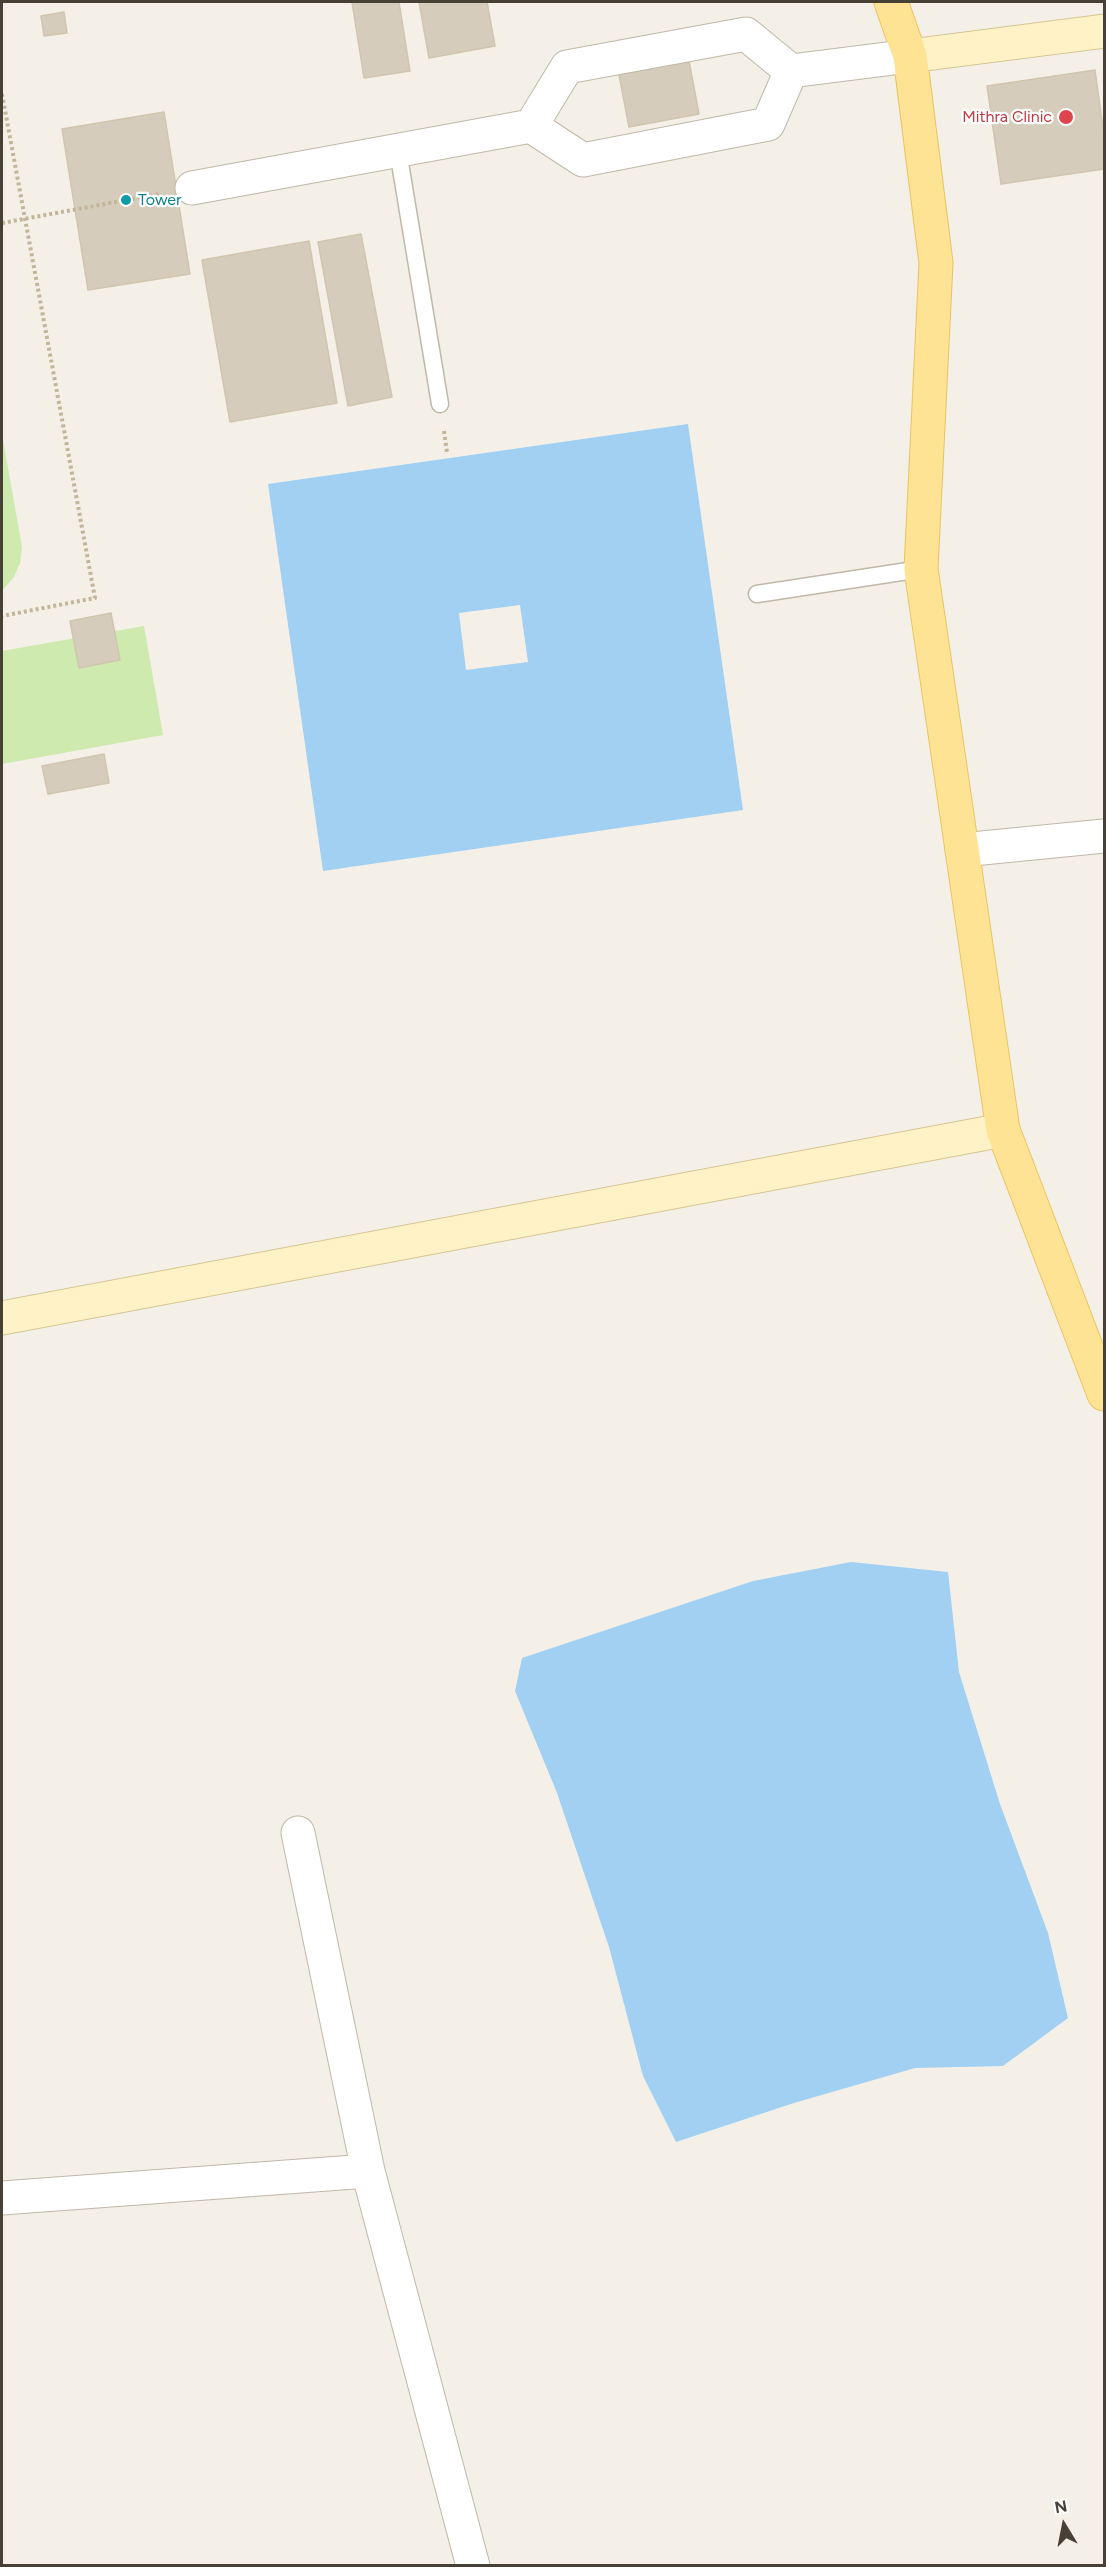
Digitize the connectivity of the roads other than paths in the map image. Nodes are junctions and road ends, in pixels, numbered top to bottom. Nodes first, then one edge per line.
1 (891, 2) edge
2 (1104, 31) edge
3 (910, 56) junction
4 (791, 71) junction
5 (531, 126) junction
6 (398, 151) junction
7 (192, 188) road end
8 (440, 404) dead end
9 (921, 569) junction
10 (757, 594) dead end
11 (1104, 836) edge
12 (962, 850) junction
13 (1003, 1130) junction
14 (2, 1318) edge
15 (1104, 1394) edge
16 (298, 1833) dead end
17 (368, 2171) junction
18 (2, 2198) edge
19 (473, 2565) edge

1 - 3 main road
2 - 3 street
3 - 4 street
3 - 9 main road
4 - 5 street
4 - 5 street
5 - 6 street
6 - 7 street
6 - 8 lane
9 - 10 lane
9 - 12 main road
11 - 12 street
12 - 13 main road
13 - 14 street
13 - 15 main road
16 - 17 street
17 - 18 street
17 - 19 street

